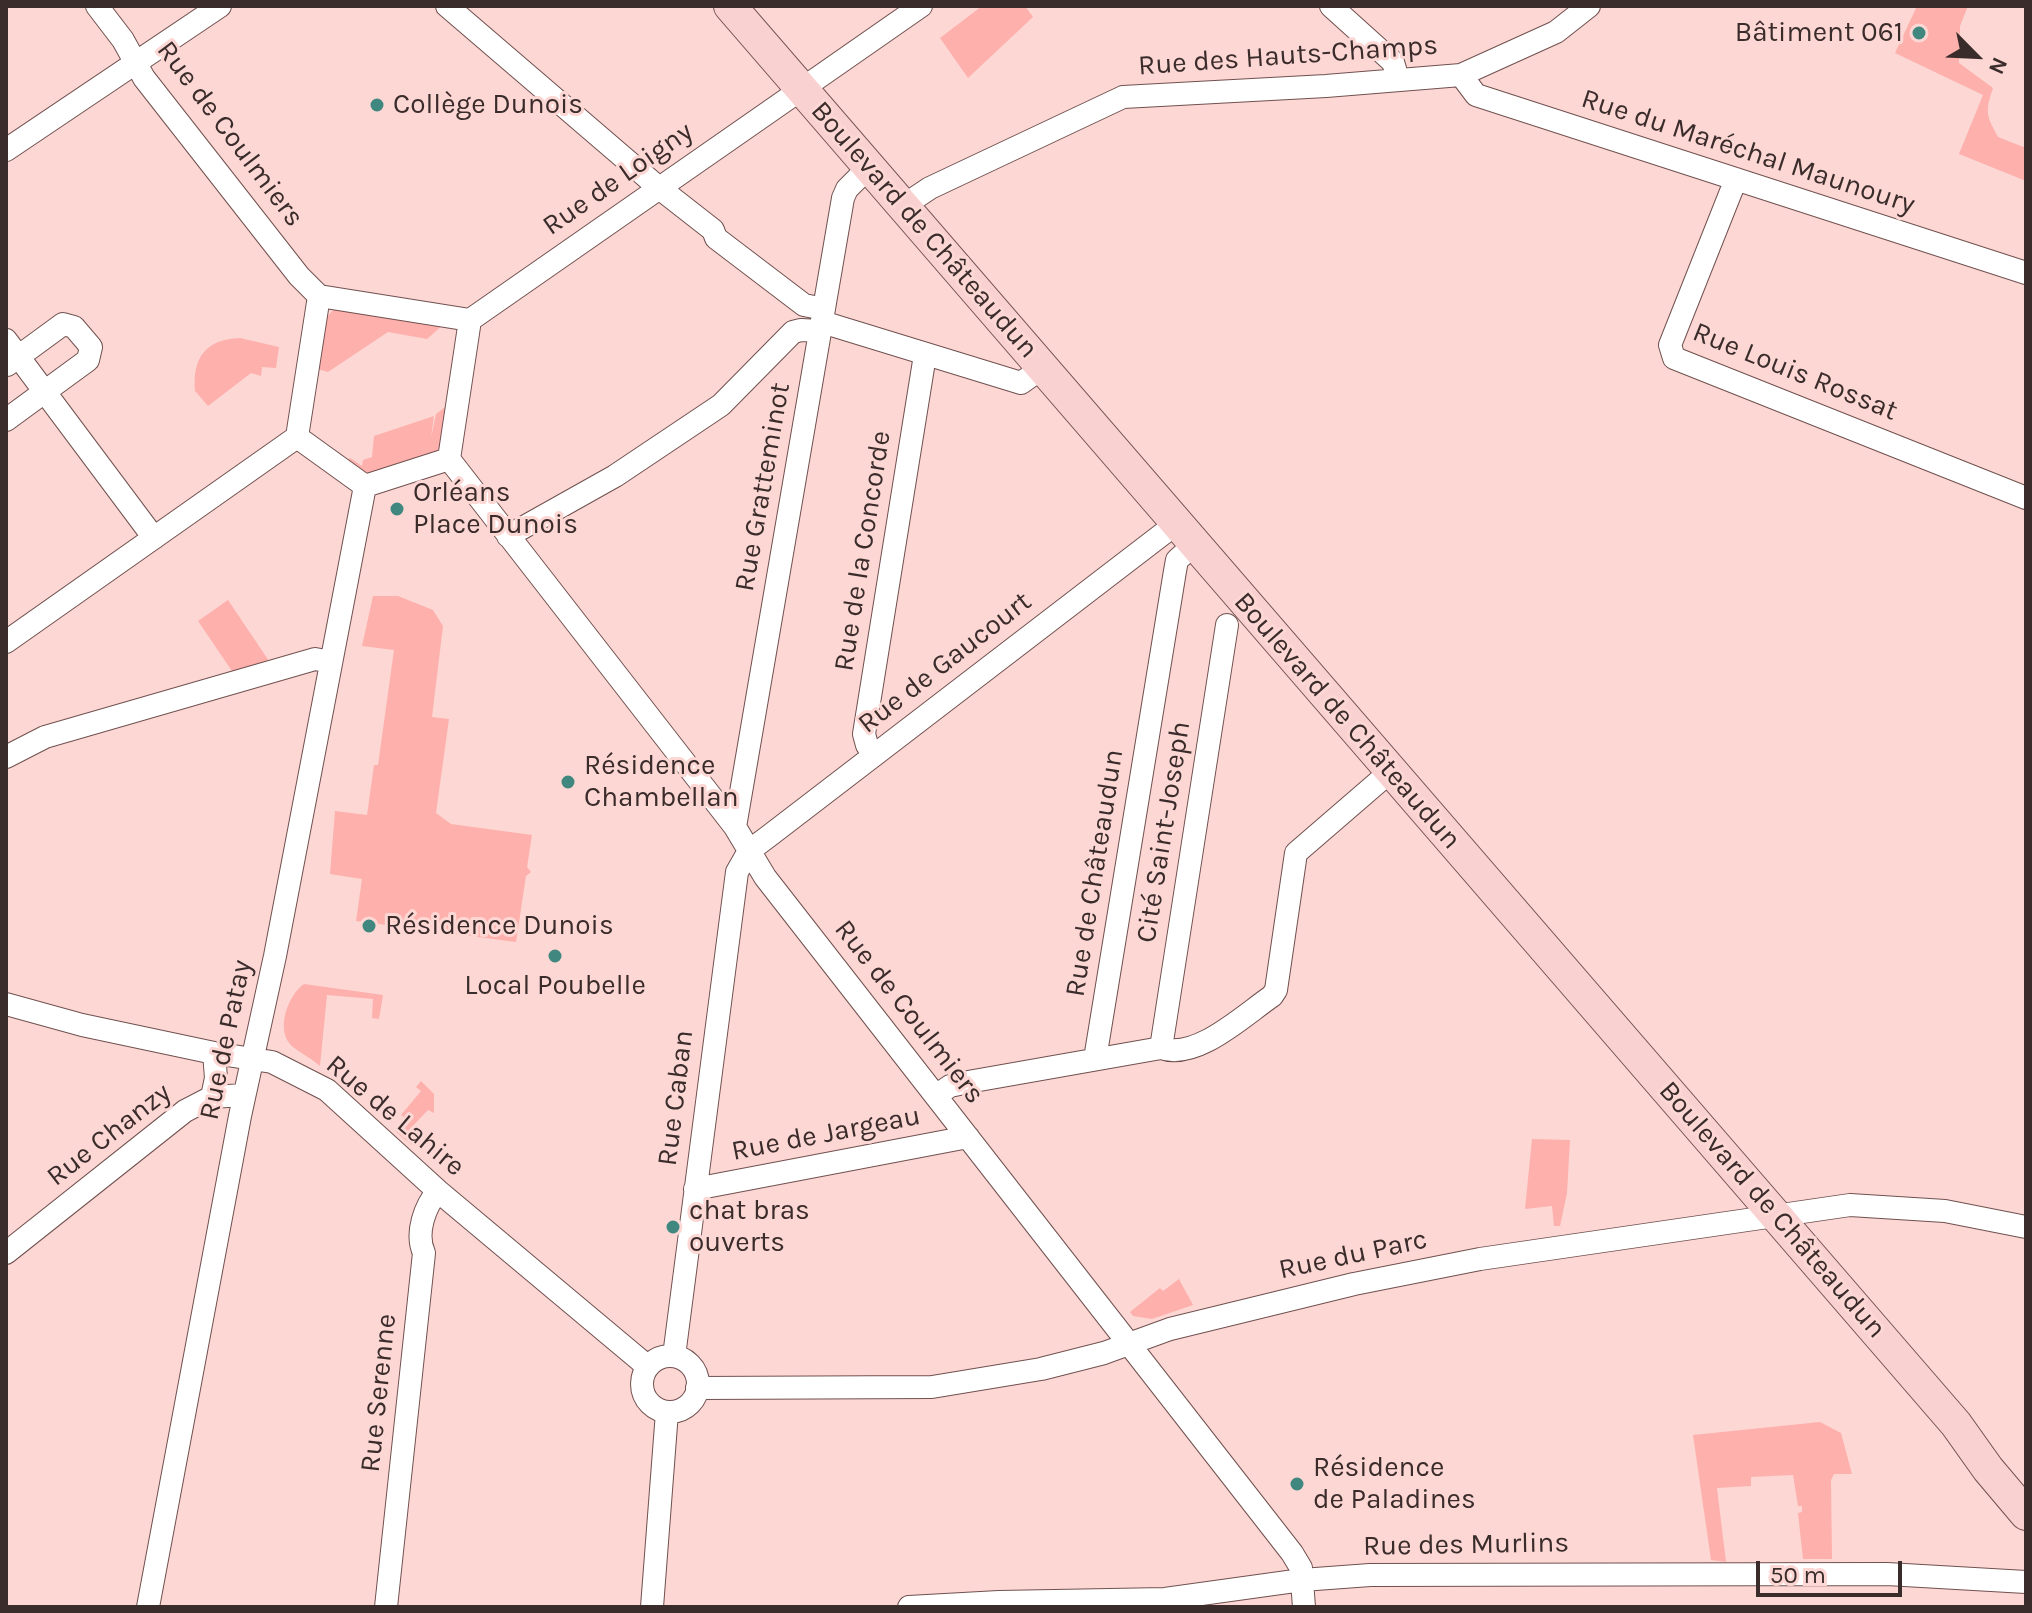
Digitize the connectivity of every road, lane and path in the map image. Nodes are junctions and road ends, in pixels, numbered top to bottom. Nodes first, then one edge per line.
1 (97, 6) edge
2 (220, 6) edge
3 (447, 6) edge
4 (730, 6) edge
5 (921, 6) edge
6 (1589, 6) edge
7 (1341, 9) edge
8 (137, 61) junction
9 (1461, 75) junction
10 (1398, 79) junction
11 (802, 89) junction
12 (6, 150) edge
13 (869, 167) junction
14 (1736, 179) junction
15 (658, 187) junction
16 (903, 206) junction
17 (2026, 273) edge
18 (319, 296) junction
19 (470, 320) junction
20 (822, 320) junction
21 (10, 355) edge
22 (925, 355) junction
23 (1042, 368) junction
24 (45, 393) junction
25 (6, 420) edge
26 (297, 437) junction
27 (449, 459) junction
28 (365, 486) junction
29 (2026, 498) edge
30 (1186, 534) junction
31 (508, 536) junction
32 (154, 538) junction
33 (1227, 625) dead end
34 (6, 642) edge
35 (331, 662) junction
36 (874, 755) junction
37 (6, 757) edge
38 (1391, 771) junction
39 (735, 827) junction
40 (749, 851) junction
41 (6, 1004) edge
42 (1161, 1048) junction
43 (214, 1053) junction
44 (254, 1058) junction
45 (1095, 1059) junction
46 (244, 1095) junction
47 (937, 1095) junction
48 (212, 1097) junction
49 (968, 1137) junction
50 (695, 1189) junction
51 (438, 1191) junction
52 (1777, 1218) junction
53 (2026, 1227) edge
54 (6, 1253) edge
55 (1128, 1343) junction
56 (674, 1356) junction
57 (647, 1366) junction
58 (697, 1388) junction
59 (667, 1412) junction
60 (1965, 1435) junction
61 (2026, 1498) edge
62 (2026, 1514) edge
63 (2026, 1526) edge
64 (1302, 1580) junction
65 (2026, 1582) edge
66 (148, 1607) edge
67 (386, 1607) edge
68 (652, 1607) edge
69 (909, 1607) edge
70 (1304, 1607) edge

1 - 8 street, Rue de Coulmiers
2 - 8 street
3 - 15 street
4 - 11 main road, Boulevard de Châteaudun
5 - 11 street, Rue de Loigny
6 - 9 street, Rue des Hauts-Champs
7 - 10 street
8 - 12 street
8 - 18 street, Rue de Coulmiers
9 - 10 street, Rue des Hauts-Champs
9 - 14 street, Rue du Maréchal Maunoury
10 - 16 street, Rue des Hauts-Champs
11 - 13 main road, Boulevard de Châteaudun
11 - 15 street, Rue de Loigny
13 - 16 main road, Boulevard de Châteaudun
13 - 20 street, Rue Gratteminot
14 - 17 street, Rue du Maréchal Maunoury
14 - 29 street, Rue Louis Rossat
15 - 19 street, Rue de Loigny
15 - 20 street
16 - 23 main road, Boulevard de Châteaudun
18 - 19 street
18 - 26 street
19 - 27 street
20 - 22 street
20 - 31 street
20 - 39 street, Rue Gratteminot
21 - 24 street
21 - 24 street
22 - 23 street
22 - 36 street, Rue de la Concorde
23 - 30 main road, Boulevard de Châteaudun
24 - 25 street
24 - 32 street
26 - 28 street
26 - 32 street
27 - 28 street
27 - 31 street, Rue de Coulmiers
28 - 35 street, Rue de Patay
30 - 36 street, Rue de Gaucourt
30 - 38 main road, Boulevard de Châteaudun
30 - 45 street, Rue de Châteaudun
31 - 39 street, Rue de Coulmiers
32 - 34 street
33 - 42 street, Cité Saint-Joseph
35 - 37 street
35 - 44 street, Rue de Patay
36 - 40 street, Rue de Gaucourt
38 - 42 street
38 - 52 main road, Boulevard de Châteaudun
39 - 40 street, Rue de Coulmiers
40 - 47 street, Rue de Coulmiers
40 - 50 street, Rue Caban
41 - 43 street, Rue de Lahire
42 - 45 street
43 - 44 street, Rue de Lahire
43 - 48 street, Rue Chanzy
44 - 46 street, Rue de Patay
44 - 51 street, Rue de Lahire
45 - 47 street
46 - 48 street, Rue Chanzy
46 - 66 street, Rue de Patay
47 - 49 street, Rue de Coulmiers
48 - 54 street, Rue Chanzy
49 - 50 street, Rue de Jargeau
49 - 55 street, Rue de Coulmiers
50 - 56 street, Rue Caban
51 - 57 street, Rue de Lahire
51 - 67 street, Rue Serenne
52 - 53 street, Rue du Parc
52 - 55 street, Rue du Parc
52 - 60 main road, Boulevard de Châteaudun
55 - 58 street, Rue du Parc
55 - 64 street, Rue de Coulmiers
56 - 57 street
56 - 58 street
57 - 59 street
58 - 59 street
59 - 68 street
60 - 61 main road, Boulevard de Châteaudun
60 - 62 main road, Boulevard de Châteaudun
60 - 63 main road, Boulevard de Châteaudun
64 - 65 street, Rue des Murlins
64 - 69 street, Rue des Murlins
64 - 70 street, Rue de Coulmiers

